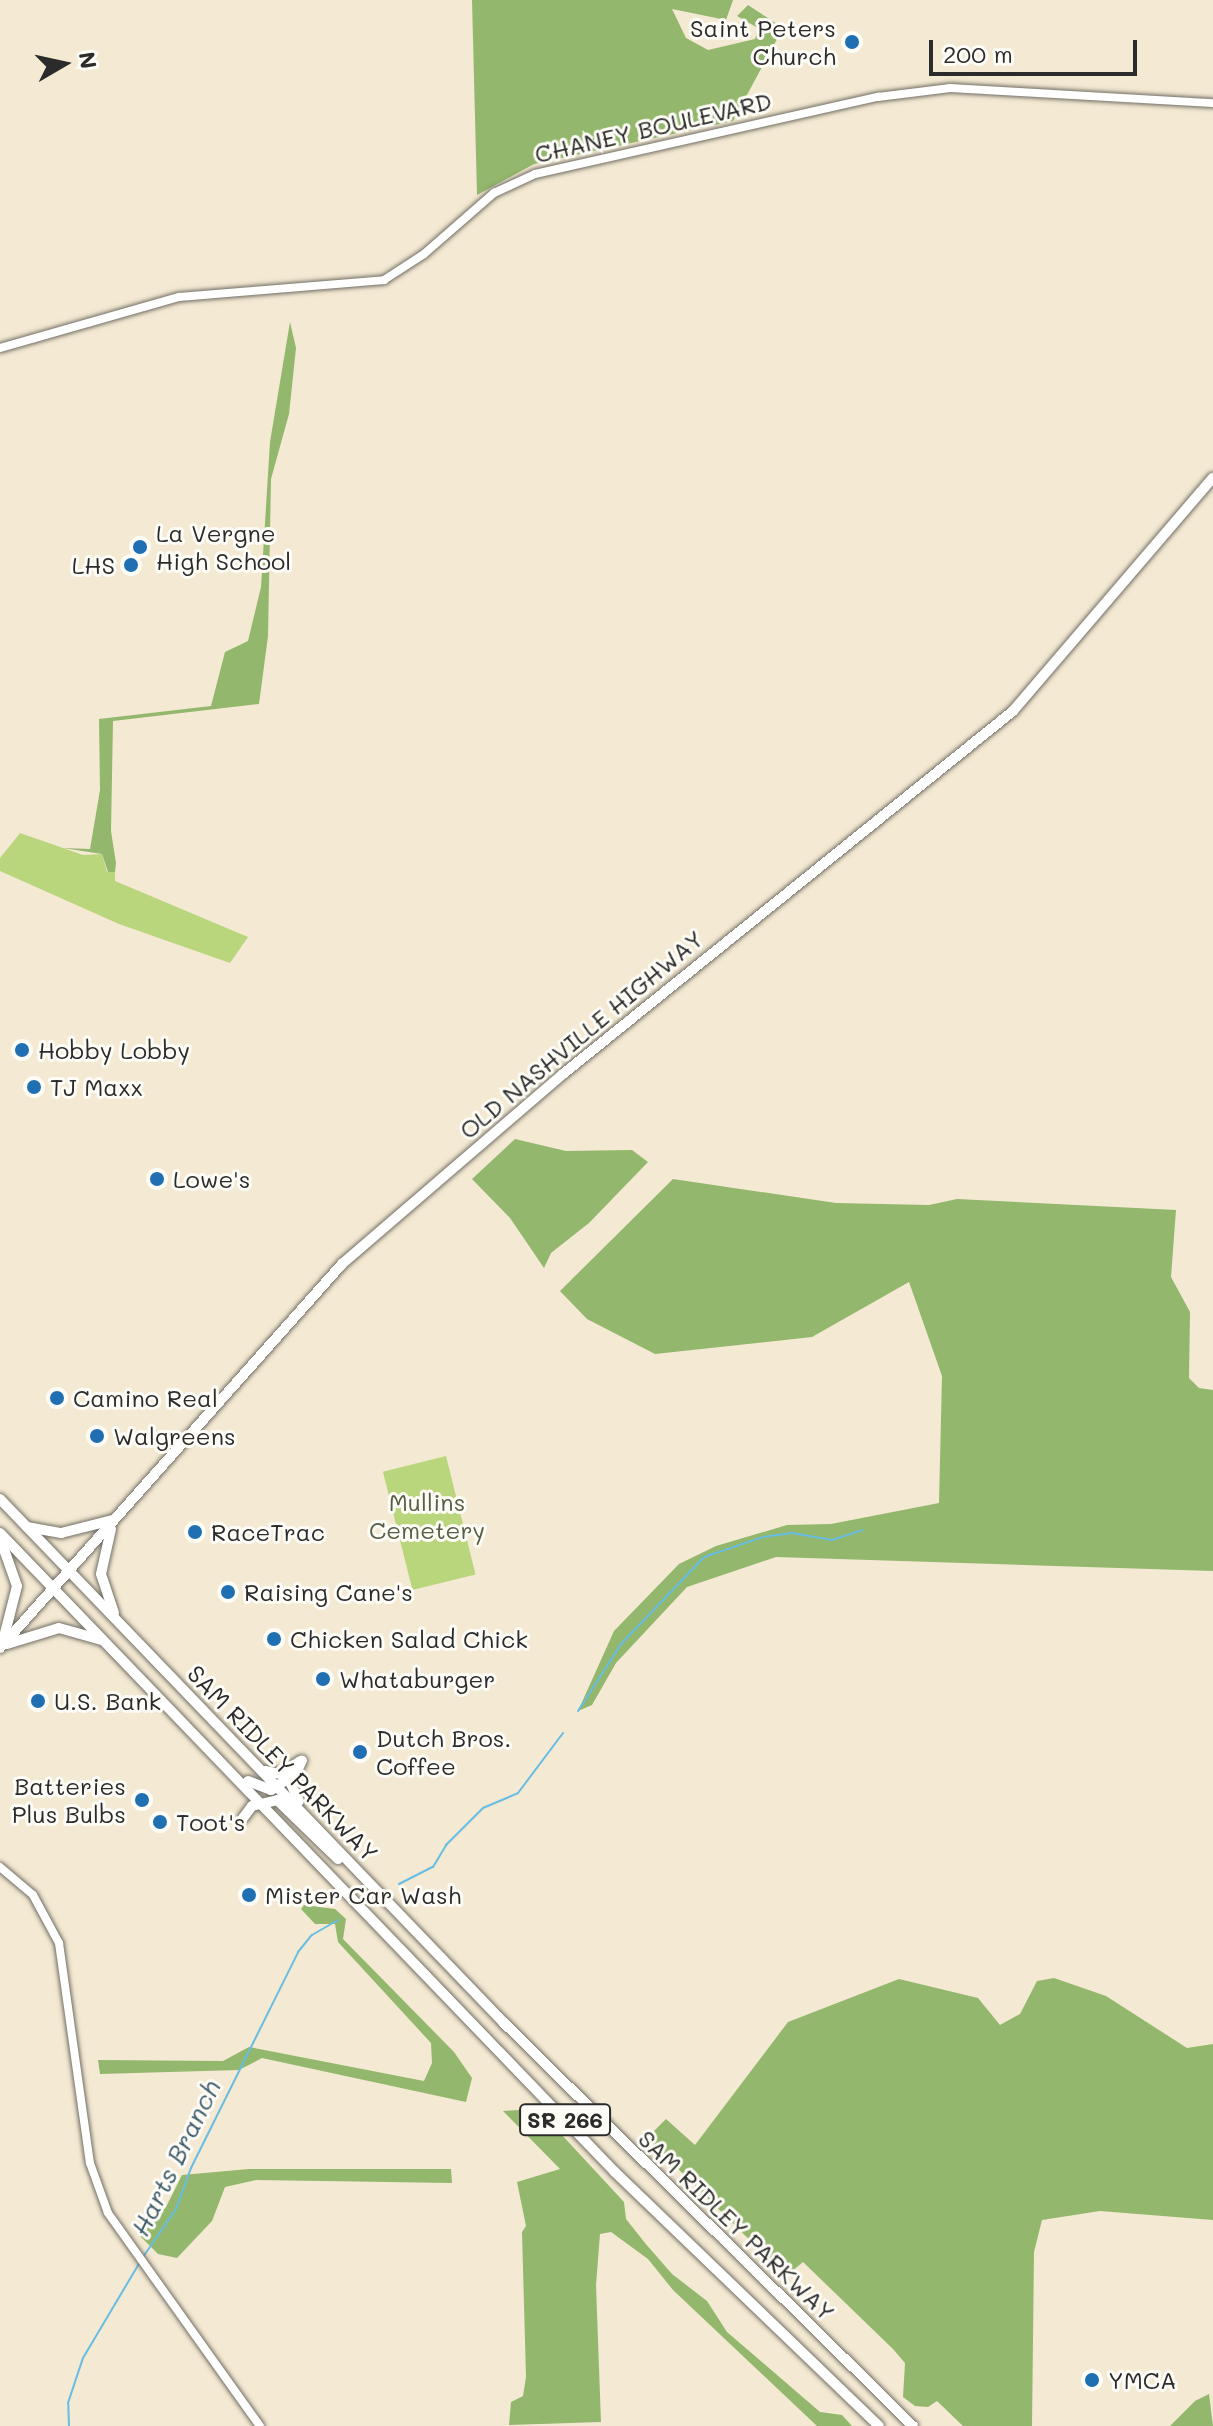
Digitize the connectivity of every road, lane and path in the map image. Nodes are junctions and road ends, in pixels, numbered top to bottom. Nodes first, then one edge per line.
1 (1213, 103) edge
2 (0, 348) edge
3 (1213, 478) edge
4 (0, 1499) edge
5 (115, 1520) junction
6 (27, 1527) junction
7 (0, 1535) edge
8 (69, 1570) junction
9 (53, 1587) junction
10 (117, 1619) junction
11 (106, 1642) junction
12 (1, 1647) edge
13 (183, 1721) junction
14 (261, 1769) junction
15 (296, 1773) junction
16 (278, 1787) junction
17 (262, 1802) junction
18 (274, 1814) junction
19 (0, 1867) edge
20 (360, 1872) junction
21 (260, 2426) edge
22 (879, 2426) edge
23 (913, 2426) edge

1 - 2 street, CHANEY BOULEVARD
3 - 5 main road, OLD NASHVILLE HIGHWAY
4 - 6 main road, SAM RIDLEY PARKWAY / SR 266
5 - 6 main road
5 - 8 main road, OLD NASHVILLE HIGHWAY
5 - 10 main road
6 - 8 main road, SAM RIDLEY PARKWAY / SR 266
7 - 9 main road, SAM RIDLEY PARKWAY / SR 266
7 - 12 main road
8 - 9 main road, OLD NASHVILLE HIGHWAY
8 - 10 main road, SAM RIDLEY PARKWAY / SR 266
9 - 11 main road, SAM RIDLEY PARKWAY / SR 266
9 - 12 main road, OLD NASHVILLE HIGHWAY
10 - 14 main road, SAM RIDLEY PARKWAY / SR 266
11 - 12 main road
11 - 13 main road, SAM RIDLEY PARKWAY / SR 266
13 - 16 main road
13 - 17 main road, SAM RIDLEY PARKWAY / SR 266
14 - 15 main road
14 - 16 main road, SAM RIDLEY PARKWAY / SR 266
15 - 16 main road
15 - 20 main road
16 - 20 main road, SAM RIDLEY PARKWAY / SR 266
17 - 18 main road, SAM RIDLEY PARKWAY / SR 266
17 - 18 main road
17 - 20 main road
18 - 22 main road, SAM RIDLEY PARKWAY / SR 266
19 - 21 street
20 - 23 main road, SAM RIDLEY PARKWAY / SR 266

